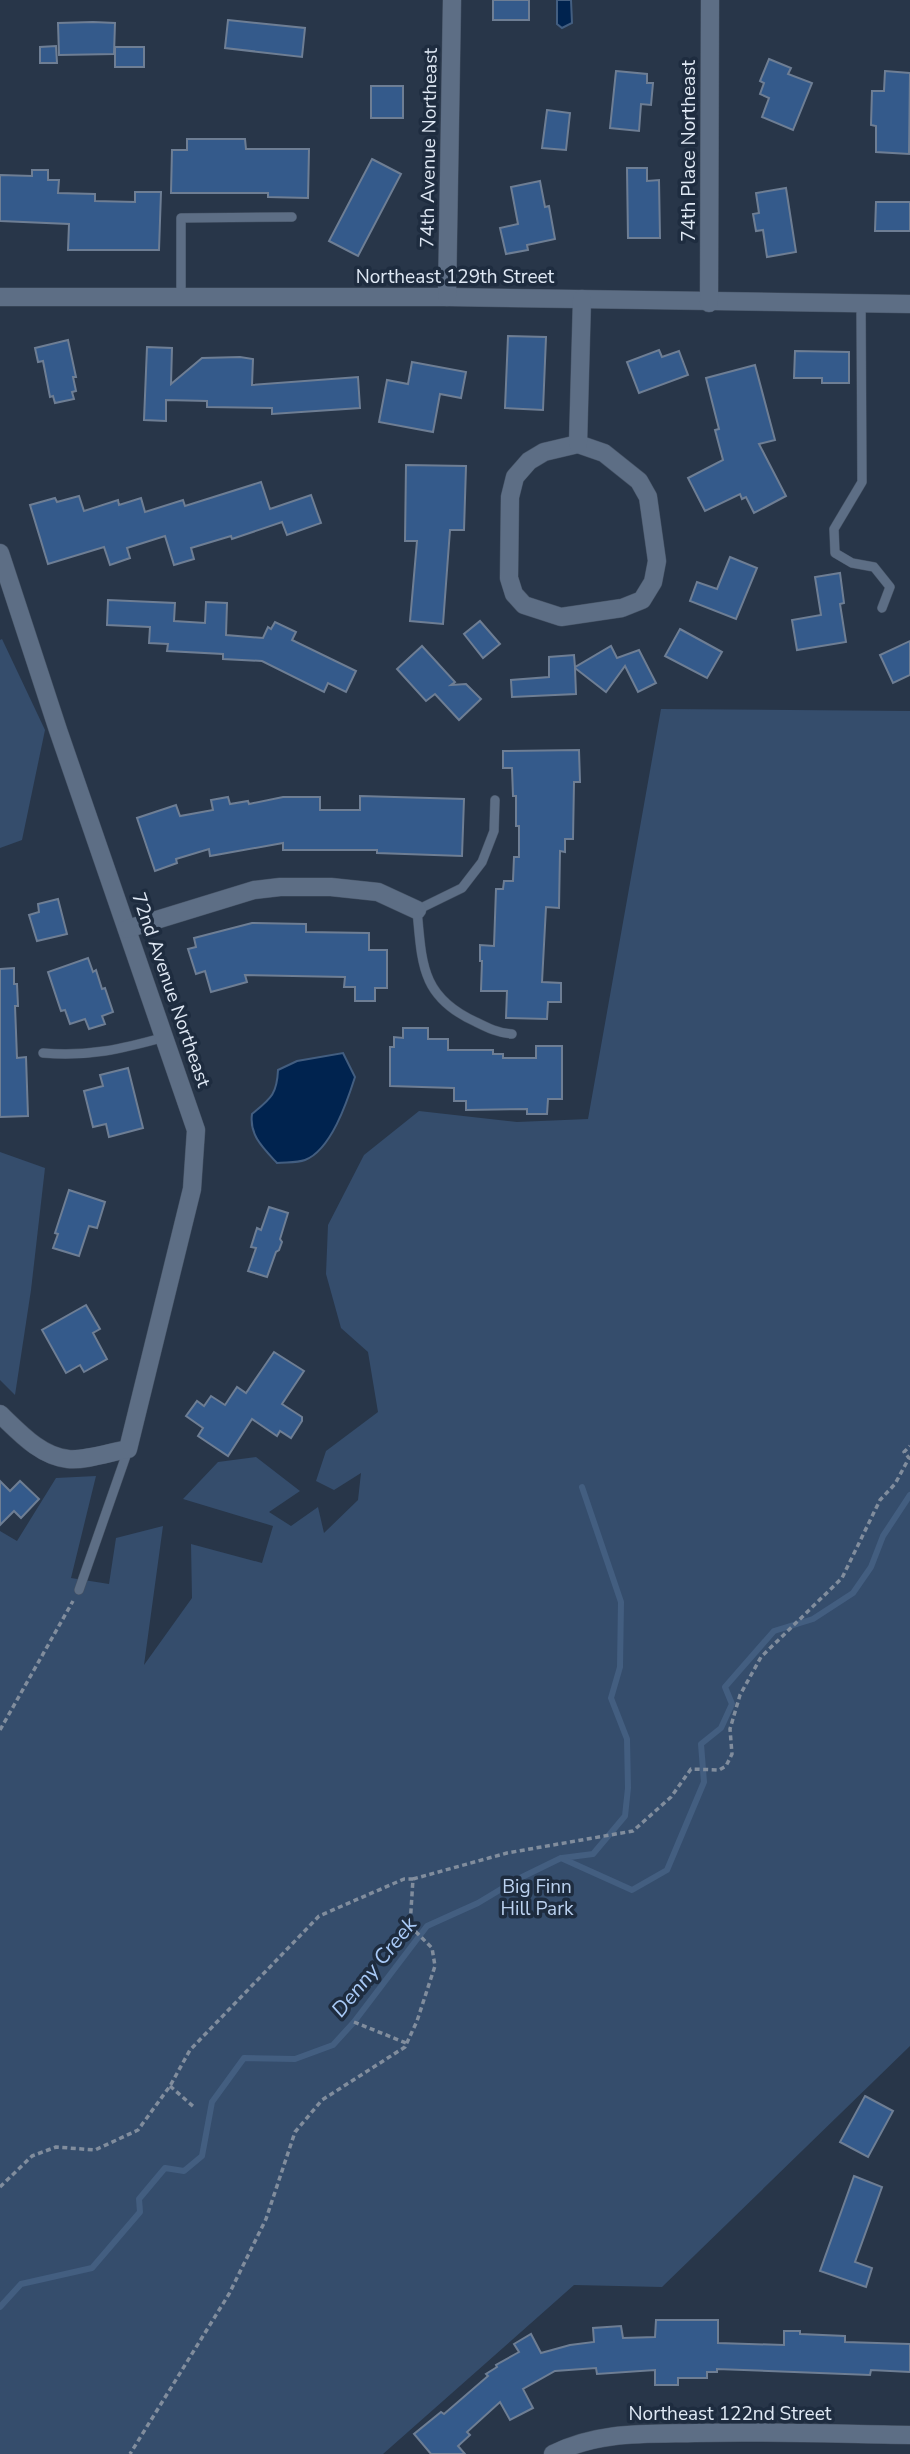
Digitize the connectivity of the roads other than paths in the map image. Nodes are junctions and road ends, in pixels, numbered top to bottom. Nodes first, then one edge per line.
1 (452, 0) edge
2 (710, 0) edge
3 (292, 217) dead end
4 (0, 297) edge
5 (181, 297) junction
6 (447, 297) junction
7 (582, 299) junction
8 (709, 303) junction
9 (861, 304) junction
10 (910, 304) edge
11 (578, 444) junction
12 (0, 553) edge
13 (882, 608) dead end
14 (495, 800) dead end
15 (417, 910) junction
16 (127, 929) junction
17 (512, 1034) dead end
18 (165, 1037) junction
19 (43, 1053) dead end
20 (0, 1414) edge
21 (128, 1449) junction
22 (79, 1590) road end
23 (910, 2435) edge
24 (553, 2454) edge

1 - 6 street, 74th Avenue Northeast
2 - 8 street, 74th Place Northeast
3 - 5 lane
4 - 5 street, Northeast 129th Street
5 - 6 street, Northeast 129th Street
6 - 7 street, Northeast 129th Street
7 - 8 street, Northeast 129th Street
7 - 11 street
8 - 9 street, Northeast 129th Street
9 - 10 street, Northeast 129th Street
9 - 13 lane
11 - 11 street
12 - 16 street, 72nd Avenue Northeast
14 - 15 lane
15 - 16 street
15 - 17 lane
16 - 18 street, 72nd Avenue Northeast
18 - 19 lane
18 - 21 street, 72nd Avenue Northeast
20 - 21 street
21 - 22 lane
23 - 24 street, Northeast 122nd Street

